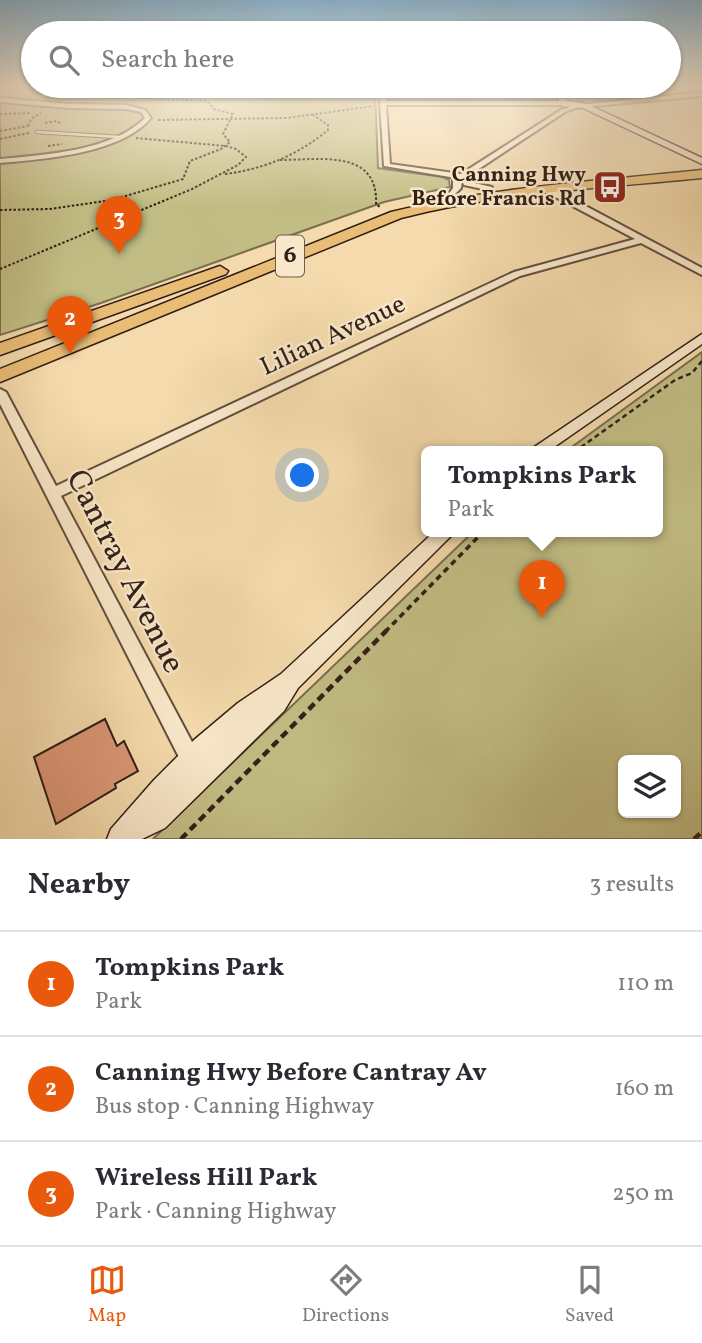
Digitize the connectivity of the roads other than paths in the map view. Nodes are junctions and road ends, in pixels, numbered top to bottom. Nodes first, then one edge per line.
1 (139, 126) edge
2 (383, 126) edge
3 (541, 126) edge
4 (624, 126) edge
5 (37, 132) road end
6 (119, 137) junction
7 (0, 161) edge
8 (700, 163) edge
9 (702, 174) edge
10 (465, 177) junction
11 (489, 189) junction
12 (547, 189) junction
13 (452, 195) junction
14 (642, 240) junction
15 (702, 272) edge
16 (702, 338) edge
17 (0, 349) edge
18 (0, 376) edge
19 (0, 392) edge
20 (544, 446) edge
21 (52, 494) junction
22 (441, 537) edge
23 (197, 768) junction
24 (126, 835) edge

1 - 6 street
2 - 10 street
3 - 10 street
4 - 8 street
5 - 6 lane
6 - 7 street
8 - 11 highway, 6
9 - 12 highway, 6
10 - 11 street
10 - 13 street
11 - 13 highway, 6
12 - 14 street
12 - 18 highway, 6
13 - 17 highway, 6
14 - 15 street
14 - 21 street, Lilian Avenue
16 - 20 street
19 - 21 street, Cantray Avenue
21 - 23 street, Cantray Avenue
22 - 23 street
23 - 24 street

